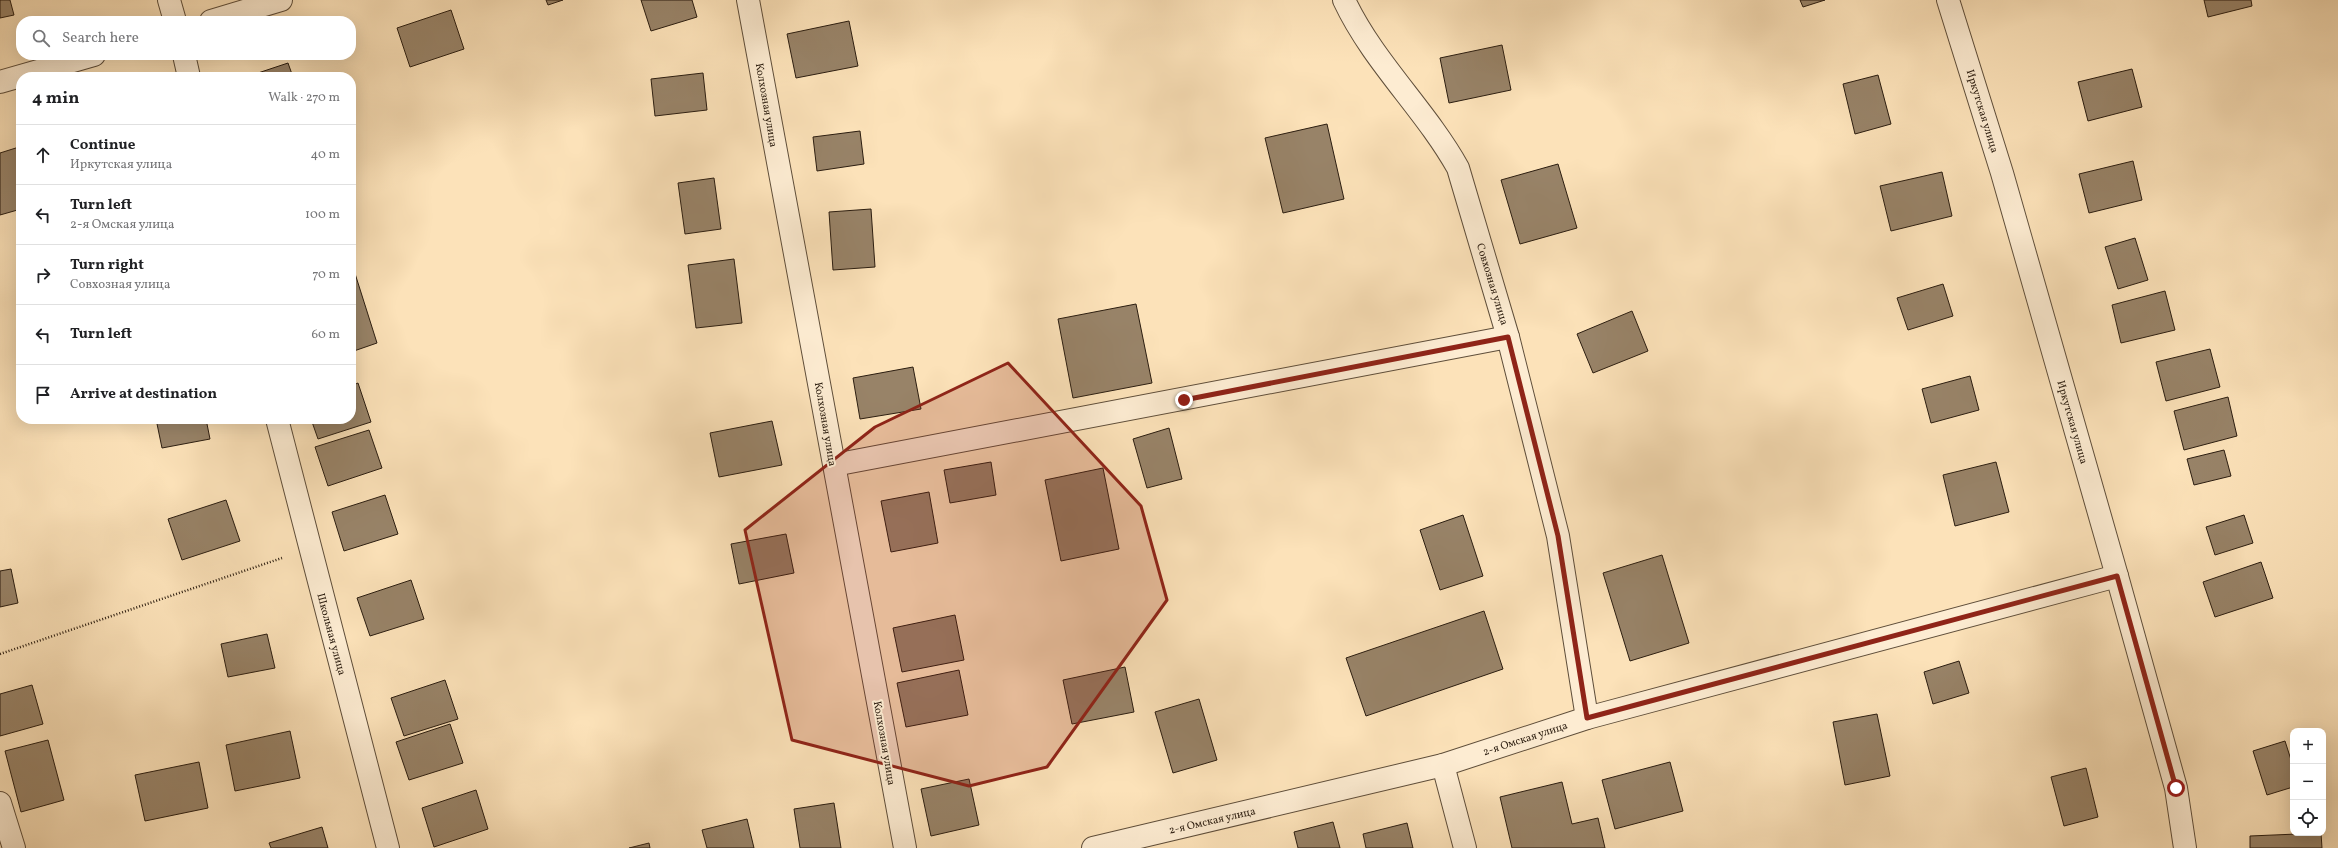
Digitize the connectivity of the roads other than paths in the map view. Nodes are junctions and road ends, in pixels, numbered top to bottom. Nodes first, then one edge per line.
1 (169, 0) edge
2 (281, 0) edge
3 (748, 0) edge
4 (1344, 0) edge
5 (1948, 0) edge
6 (174, 16) edge
7 (228, 16) edge
8 (77, 60) edge
9 (185, 60) edge
10 (35, 72) edge
11 (188, 72) edge
12 (16, 77) edge
13 (0, 82) edge
14 (1508, 337) junction
15 (278, 424) edge
16 (834, 465) junction
17 (2117, 576) junction
18 (1587, 718) junction
19 (1443, 765) junction
20 (0, 803) edge
21 (14, 848) edge
22 (388, 848) edge
23 (905, 848) edge
24 (1093, 848) edge
25 (1465, 848) edge
26 (2185, 848) edge

1 - 6 street
2 - 7 street
3 - 16 street, Колхозная улица
4 - 14 street, Совхозная улица
5 - 17 street, Иркутская улица
8 - 10 street
9 - 11 street
12 - 13 street
14 - 16 street
14 - 18 street, Совхозная улица
15 - 22 street, Школьная улица
16 - 23 street, Колхозная улица
17 - 18 street, 2-я Омская улица
17 - 26 street, Иркутская улица
18 - 19 street, 2-я Омская улица
19 - 24 street, 2-я Омская улица
19 - 25 street
20 - 21 street

